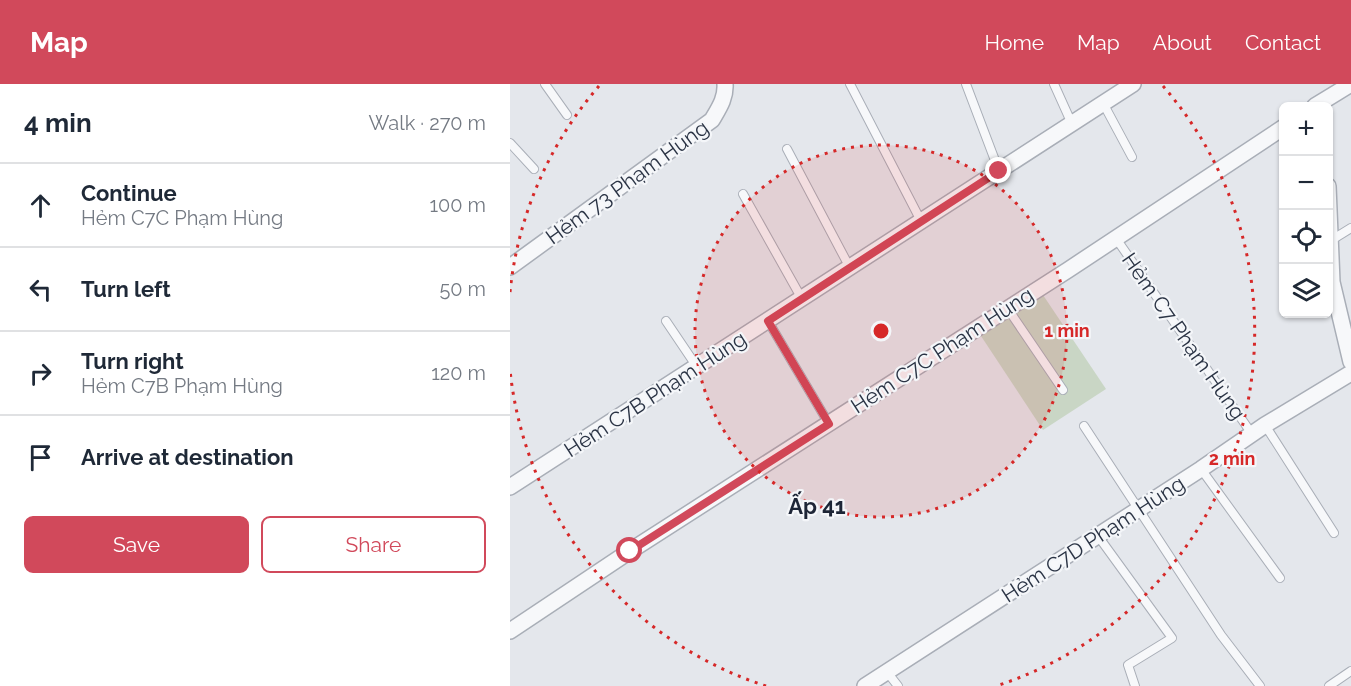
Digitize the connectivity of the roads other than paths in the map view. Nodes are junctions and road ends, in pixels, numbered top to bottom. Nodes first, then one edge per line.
1 (545, 84) edge
2 (725, 84) edge
3 (850, 84) edge
4 (966, 84) edge
5 (1054, 84) edge
6 (1133, 84) edge
7 (1351, 84) edge
8 (1323, 99) edge
9 (1103, 103) junction
10 (567, 115) dead end
11 (1072, 124) junction
12 (1279, 130) edge
13 (510, 144) edge
14 (787, 149) dead end
15 (1132, 157) dead end
16 (534, 169) dead end
17 (999, 171) junction
18 (743, 194) dead end
19 (922, 221) junction
20 (1351, 228) edge
21 (1115, 237) junction
22 (1333, 238) edge
23 (1331, 264) edge
24 (510, 267) edge
25 (850, 268) junction
26 (802, 299) junction
27 (1008, 309) junction
28 (666, 321) dead end
29 (768, 321) junction
30 (1351, 362) edge
31 (697, 367) junction
32 (1351, 373) edge
33 (1063, 390) dead end
34 (829, 424) junction
35 (1265, 425) junction
36 (1084, 426) dead end
37 (1252, 434) junction
38 (1201, 469) junction
39 (510, 487) edge
40 (1138, 510) junction
41 (1334, 533) dead end
42 (1098, 536) junction
43 (1280, 578) dead end
44 (510, 631) edge
45 (1351, 671) edge
46 (887, 672) junction
47 (865, 686) edge
48 (898, 686) edge
49 (1135, 686) edge
50 (1260, 686) edge
51 (1329, 686) edge

1 - 10 lane
2 - 24 street, Hẻm 73 Phạm Hùng
3 - 19 lane
4 - 17 lane
5 - 11 lane
6 - 9 street, Hẻm C7B Phạm Hùng
7 - 8 street
9 - 11 street, Hẻm C7B Phạm Hùng
9 - 15 lane
11 - 17 street, Hẻm C7B Phạm Hùng
12 - 21 street, Hẻm C7C Phạm Hùng
13 - 16 lane
14 - 25 lane
17 - 19 street, Hẻm C7B Phạm Hùng
18 - 26 lane
19 - 25 street, Hẻm C7B Phạm Hùng
20 - 22 lane
21 - 27 street, Hẻm C7C Phạm Hùng
21 - 37 lane, Hẻm C7 Phạm Hùng
23 - 30 street
25 - 26 street, Hẻm C7B Phạm Hùng
26 - 29 street, Hẻm C7B Phạm Hùng
27 - 33 lane
27 - 34 street, Hẻm C7C Phạm Hùng
28 - 31 lane
29 - 31 street, Hẻm C7B Phạm Hùng
29 - 34 lane
31 - 39 street, Hẻm C7B Phạm Hùng
32 - 35 street, Hẻm C7D Phạm Hùng
34 - 44 street, Hẻm C7C Phạm Hùng
35 - 37 street, Hẻm C7D Phạm Hùng
35 - 41 lane
36 - 40 lane
37 - 38 street, Hẻm C7D Phạm Hùng
38 - 40 street, Hẻm C7D Phạm Hùng
38 - 43 lane
40 - 42 street, Hẻm C7D Phạm Hùng
40 - 50 lane
42 - 46 street, Hẻm C7D Phạm Hùng
42 - 49 lane
45 - 51 lane
46 - 47 street, Hẻm C7D Phạm Hùng
46 - 48 lane

